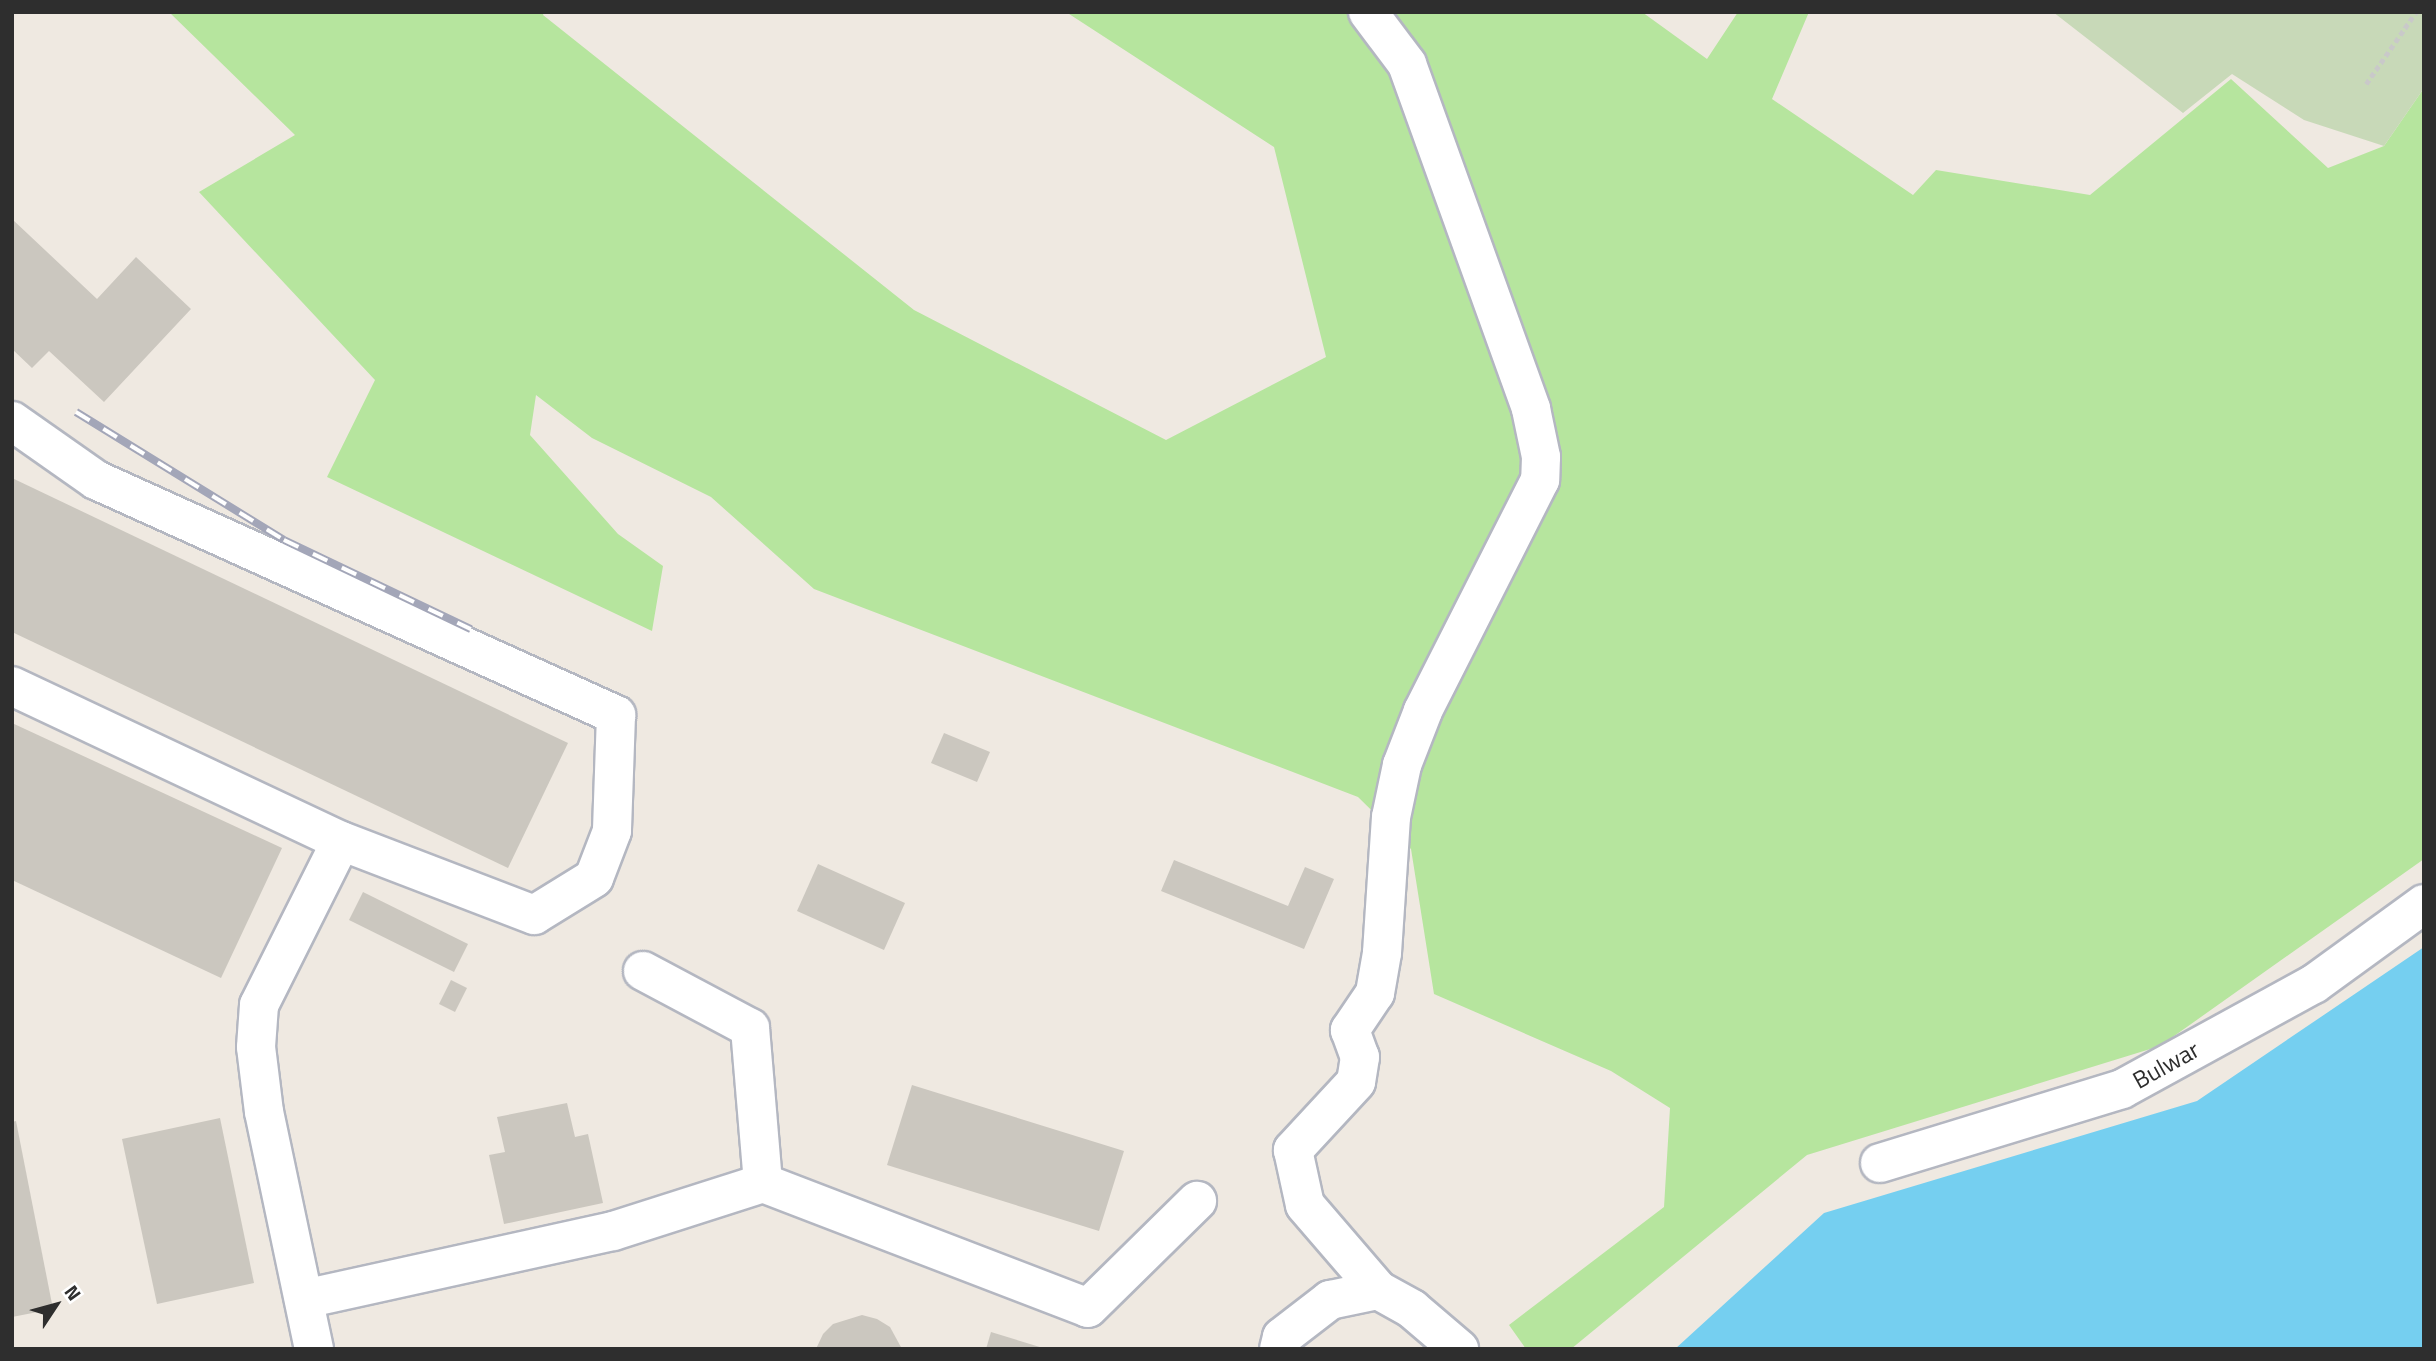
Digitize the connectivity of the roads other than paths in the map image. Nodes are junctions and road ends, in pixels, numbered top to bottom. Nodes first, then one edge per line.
1 (1368, 12) edge
2 (12, 421) edge
3 (12, 686) edge
4 (341, 841) junction
5 (2424, 904) edge
6 (643, 971) dead end
7 (1880, 1163) dead end
8 (763, 1183) junction
9 (1197, 1200) dead end
10 (1378, 1290) junction
11 (304, 1299) junction
12 (314, 1349) edge
13 (1279, 1349) edge
14 (1459, 1349) edge

1 - 10 street
2 - 4 street
3 - 4 street
4 - 11 street
5 - 7 street, Bulwar
6 - 8 street
8 - 9 street
8 - 11 street
10 - 13 street
10 - 14 street
11 - 12 street

